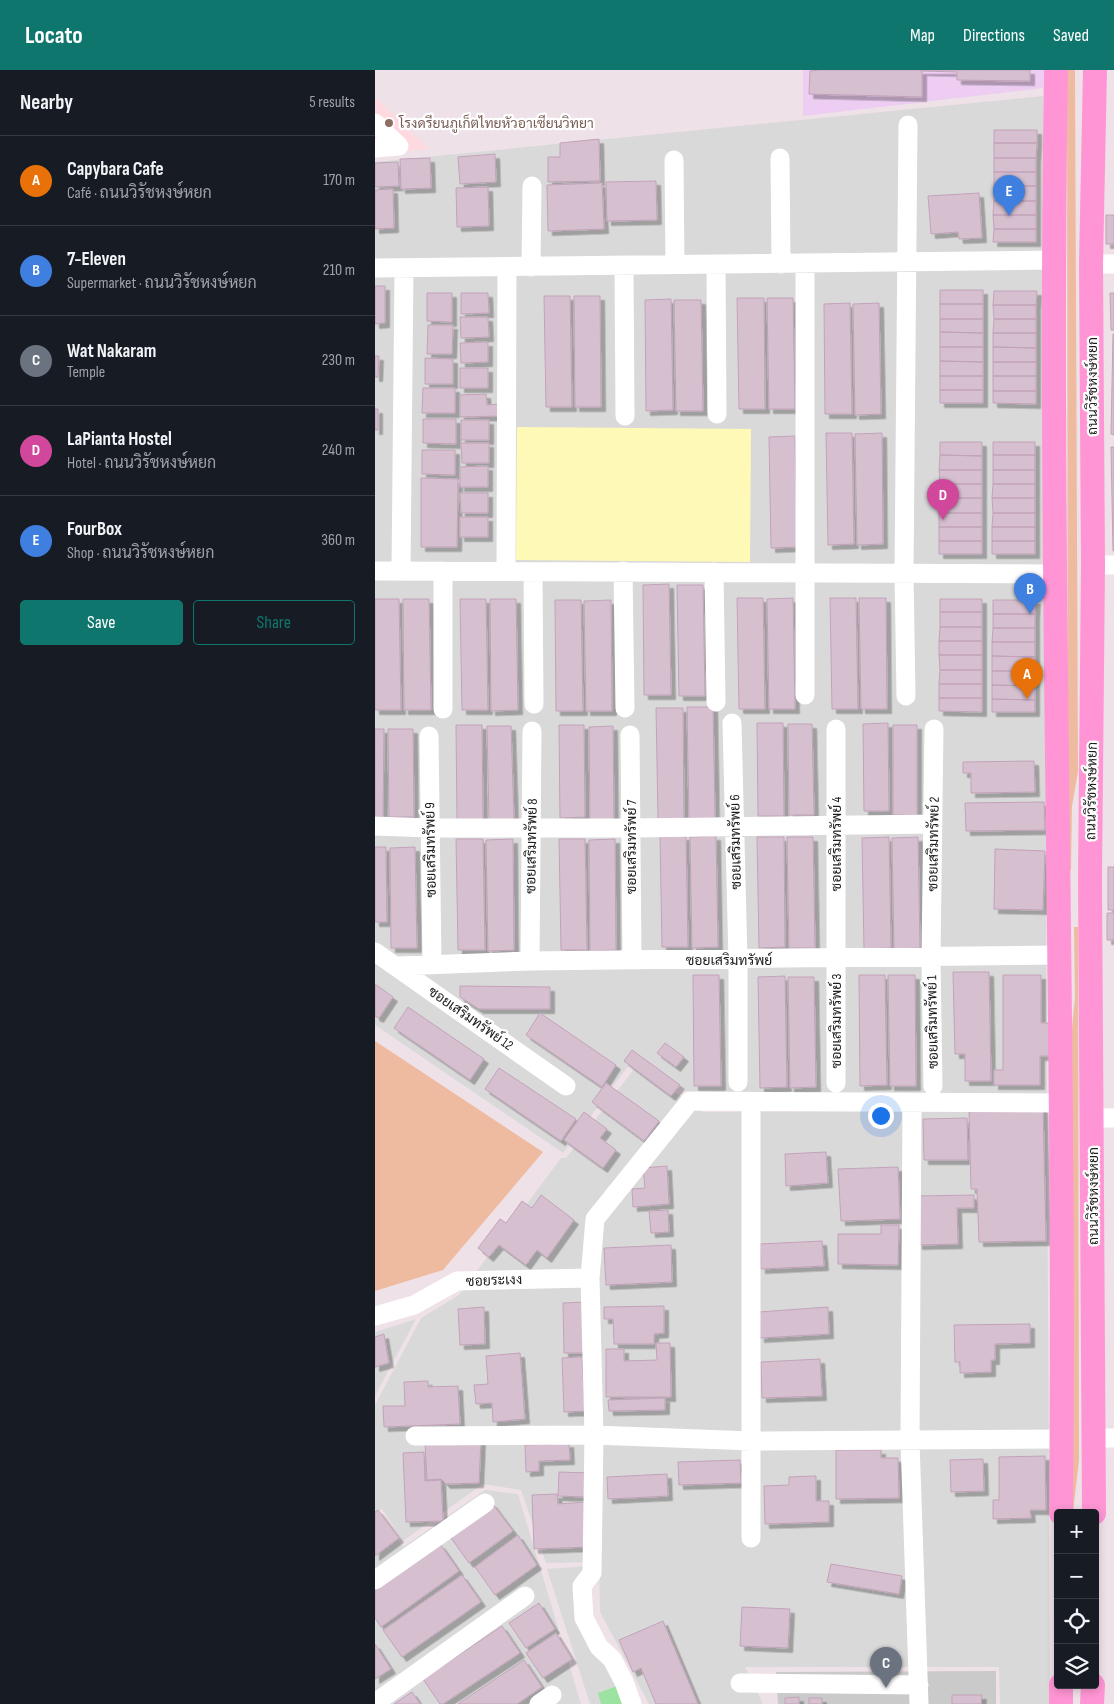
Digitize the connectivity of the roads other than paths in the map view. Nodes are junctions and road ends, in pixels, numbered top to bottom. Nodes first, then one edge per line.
1 (1056, 70) edge
2 (1095, 70) edge
3 (375, 124) edge
4 (908, 125) dead end
5 (375, 148) edge
6 (780, 158) dead end
7 (674, 160) dead end
8 (532, 186) dead end
9 (1053, 260) junction
10 (907, 262) junction
11 (781, 264) junction
12 (805, 264) junction
13 (1091, 264) junction
14 (1114, 264) edge
15 (675, 265) junction
16 (715, 265) junction
17 (624, 266) junction
18 (507, 267) junction
19 (531, 267) junction
20 (375, 268) edge
21 (404, 268) junction
22 (717, 414) dead end
23 (625, 416) dead end
24 (1103, 565) edge
25 (375, 571) edge
26 (401, 571) junction
27 (443, 571) junction
28 (506, 571) junction
29 (533, 572) junction
30 (623, 572) junction
31 (714, 572) junction
32 (804, 573) junction
33 (903, 573) junction
34 (1053, 574) junction
35 (805, 695) dead end
36 (906, 696) dead end
37 (716, 702) dead end
38 (534, 704) dead end
39 (625, 708) dead end
40 (443, 709) dead end
41 (732, 723) dead end
42 (835, 729) dead end
43 (934, 729) dead end
44 (532, 731) dead end
45 (631, 735) dead end
46 (429, 736) dead end
47 (836, 824) junction
48 (933, 824) junction
49 (735, 825) junction
50 (375, 826) edge
51 (430, 828) junction
52 (531, 828) junction
53 (631, 828) junction
54 (1090, 879) junction
55 (1058, 880) junction
56 (375, 952) edge
57 (1060, 955) junction
58 (931, 958) junction
59 (836, 959) junction
60 (632, 960) junction
61 (738, 960) junction
62 (530, 961) junction
63 (432, 965) junction
64 (398, 966) junction
65 (738, 1082) dead end
66 (836, 1083) dead end
67 (566, 1086) dead end
68 (933, 1086) dead end
69 (751, 1102) junction
70 (912, 1102) junction
71 (1060, 1103) junction
72 (1103, 1118) edge
73 (590, 1278) junction
74 (375, 1316) edge
75 (594, 1435) junction
76 (415, 1436) dead end
77 (1105, 1438) edge
78 (1062, 1439) junction
79 (911, 1440) junction
80 (752, 1441) junction
81 (485, 1503) dead end
82 (1061, 1509) edge
83 (1095, 1509) edge
84 (751, 1538) dead end
85 (375, 1580) edge
86 (525, 1596) dead end
87 (740, 1683) dead end
88 (1061, 1689) edge
89 (1093, 1689) edge
90 (919, 1695) edge
91 (375, 1703) edge
92 (632, 1704) edge
93 (1061, 1704) edge
94 (1093, 1704) edge

1 - 9 main road
2 - 13 main road, ถนนวิรัชหงษ์หยก
3 - 5 street
4 - 10 street
6 - 11 street
7 - 15 street
8 - 19 street
9 - 10 street
9 - 34 main road
10 - 12 street
10 - 33 street
11 - 12 street
11 - 16 street
12 - 32 street
13 - 14 street
13 - 24 main road, ถนนวิรัชหงษ์หยก
15 - 16 street
15 - 17 street
16 - 22 street
17 - 19 street
17 - 23 street
18 - 19 street
18 - 21 street
18 - 28 street
20 - 21 street
21 - 26 street
24 - 54 main road, ถนนวิรัชหงษ์หยก
25 - 26 street
26 - 27 street
27 - 28 street
27 - 40 street
28 - 29 street
29 - 30 street
29 - 38 street
30 - 31 street
30 - 39 street
31 - 32 street
31 - 37 street
32 - 33 street
32 - 35 street
33 - 34 street
33 - 36 street
34 - 55 main road
41 - 49 street, ซอยเสริมทรัพย์ 6
42 - 47 street, ซอยเสริมทรัพย์ 4
43 - 48 street, ซอยเสริมทรัพย์ 2
44 - 52 street, ซอยเสริมทรัพย์ 8
45 - 53 street, ซอยเสริมทรัพย์ 7
46 - 51 street, ซอยเสริมทรัพย์ 9
47 - 48 street
47 - 49 street
47 - 59 street, ซอยเสริมทรัพย์ 4
48 - 58 street, ซอยเสริมทรัพย์ 2
49 - 53 street
49 - 61 street, ซอยเสริมทรัพย์ 6
50 - 51 street
51 - 52 street
51 - 63 street, ซอยเสริมทรัพย์ 9
52 - 53 street
52 - 62 street, ซอยเสริมทรัพย์ 8
53 - 60 street, ซอยเสริมทรัพย์ 7
54 - 55 main road
54 - 72 main road, ถนนวิรัชหงษ์หยก
55 - 57 main road
56 - 64 street, ซอยเสริมทรัพย์ 12
57 - 58 street, ซอยเสริมทรัพย์
57 - 71 main road
58 - 59 street, ซอยเสริมทรัพย์
58 - 68 street, ซอยเสริมทรัพย์ 1
59 - 61 street, ซอยเสริมทรัพย์
59 - 66 street, ซอยเสริมทรัพย์ 3
60 - 61 street, ซอยเสริมทรัพย์
60 - 62 street, ซอยเสริมทรัพย์
61 - 65 street, ซอยเสริมทรัพย์ 6
62 - 63 street, ซอยเสริมทรัพย์
63 - 64 street, ซอยเสริมทรัพย์
64 - 67 street, ซอยเสริมทรัพย์ 12
69 - 70 street
69 - 73 street
69 - 80 street
70 - 71 street
70 - 79 street
71 - 78 main road
72 - 77 main road, ถนนวิรัชหงษ์หยก
73 - 74 street, ซอยระเงง
73 - 75 street
75 - 76 street
75 - 80 street
75 - 92 street
77 - 83 main road, ถนนวิรัชหงษ์หยก
78 - 79 street
78 - 82 main road
79 - 80 street
79 - 90 street
80 - 84 street
81 - 85 street
86 - 91 street
87 - 90 street
88 - 93 main road
89 - 94 main road

